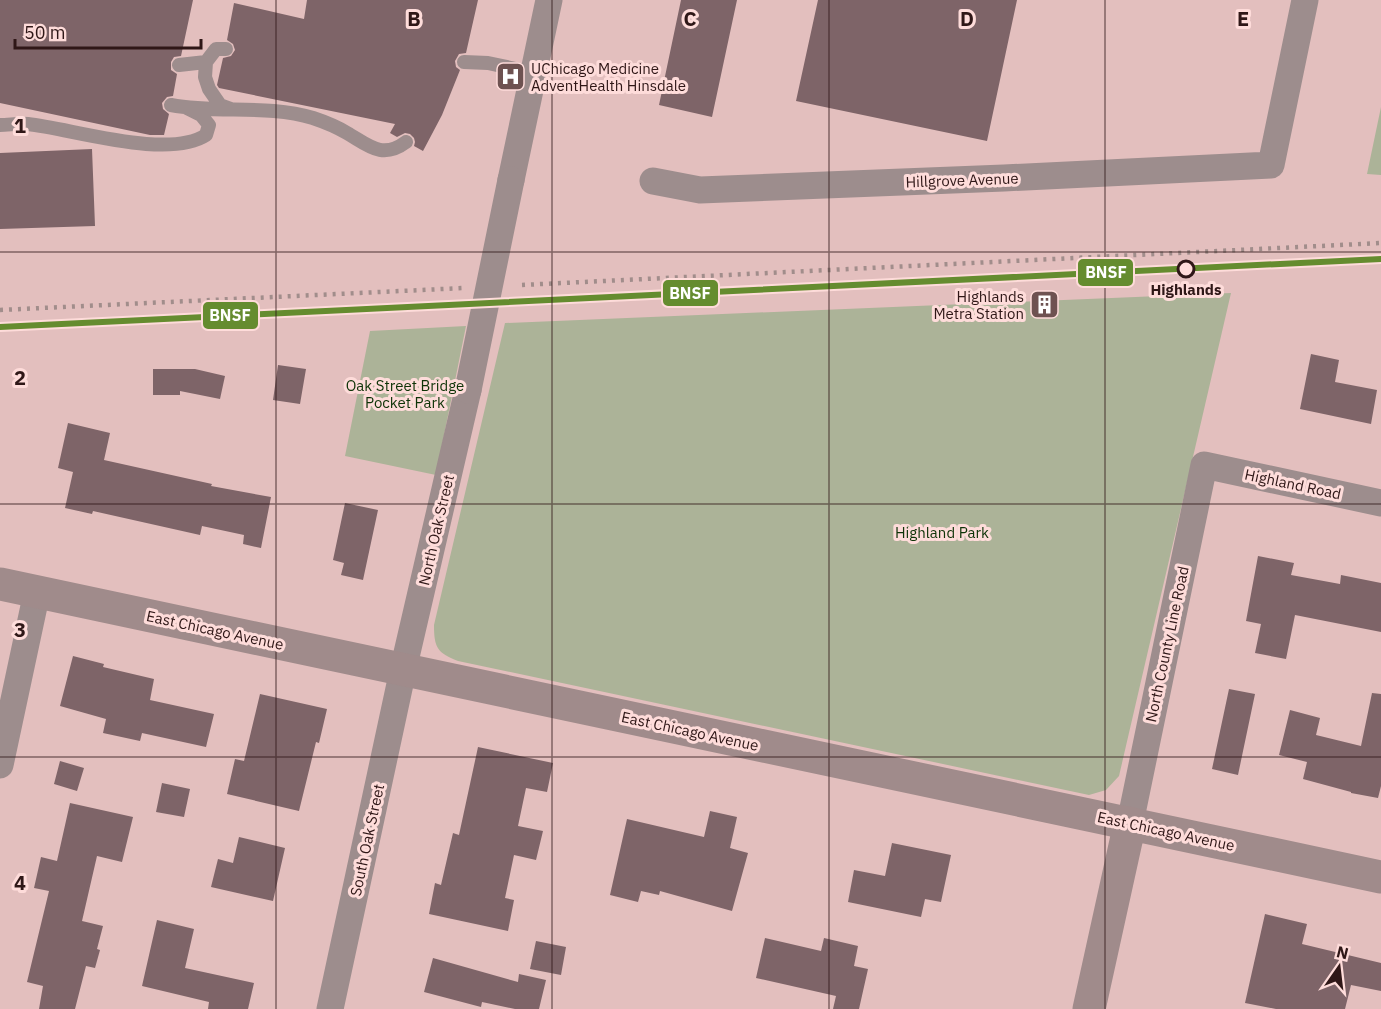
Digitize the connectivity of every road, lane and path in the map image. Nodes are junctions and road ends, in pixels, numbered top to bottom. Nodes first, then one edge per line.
1 (549, 0) edge
2 (1305, 0) edge
3 (226, 49) dead end
4 (206, 62) junction
5 (464, 62) dead end
6 (179, 65) dead end
7 (534, 73) junction
8 (171, 105) dead end
9 (187, 108) junction
10 (234, 110) junction
11 (0, 125) edge
12 (406, 142) dead end
13 (653, 181) dead end
14 (1204, 465) joint
15 (1381, 503) edge
16 (0, 584) edge
17 (37, 592) junction
18 (403, 670) junction
19 (0, 765) edge
20 (1130, 823) junction
21 (1381, 877) edge
22 (330, 1009) edge
23 (1089, 1009) edge

1 - 7 street
2 - 13 street, Hillgrove Avenue
3 - 4 lane
4 - 6 lane
4 - 10 lane
5 - 7 lane
7 - 18 street, North Oak Street, bridge
8 - 9 lane
9 - 10 lane
9 - 11 lane
10 - 12 lane
14 - 15 street, Highland Road
14 - 20 street, North County Line Road
16 - 17 main road, East Chicago Avenue
17 - 18 main road, East Chicago Avenue
17 - 19 street
18 - 20 main road, East Chicago Avenue
18 - 22 street, South Oak Street
20 - 21 main road, East Chicago Avenue
20 - 23 main road

